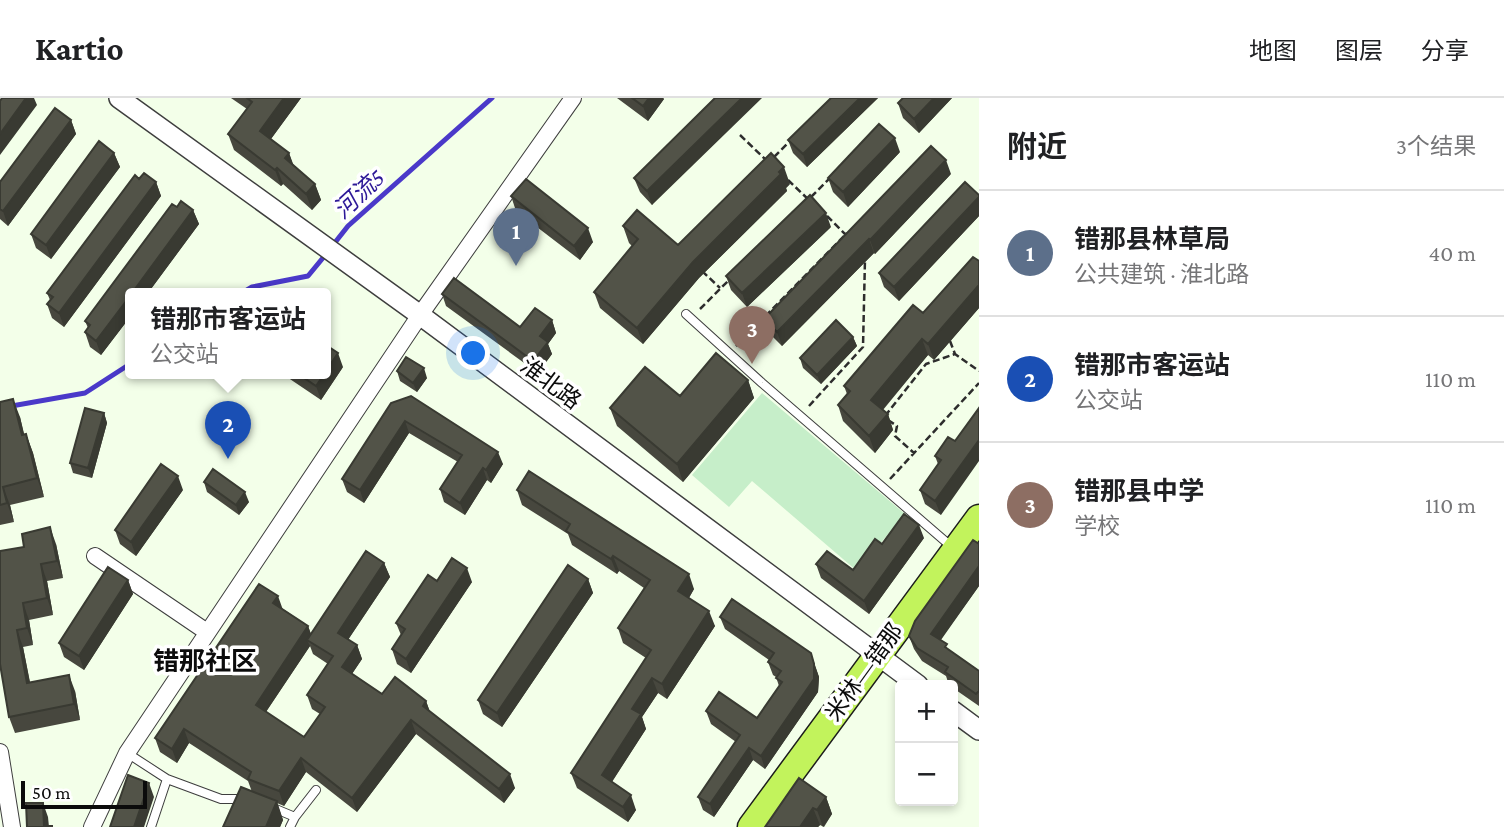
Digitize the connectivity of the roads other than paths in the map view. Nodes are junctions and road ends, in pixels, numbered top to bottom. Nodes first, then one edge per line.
1 (119, 98) edge
2 (573, 98) edge
3 (420, 315) junction
4 (688, 316) road end
5 (979, 518) edge
6 (955, 550) junction
7 (94, 555) dead end
8 (207, 632) junction
9 (876, 655) junction
10 (911, 680) edge
11 (958, 715) edge
12 (979, 730) edge
13 (0, 752) edge
14 (127, 753) junction
15 (167, 779) junction
16 (316, 790) dead end
17 (250, 799) edge
18 (261, 803) edge
19 (295, 817) junction
20 (12, 827) edge
21 (92, 827) edge
22 (152, 827) edge
23 (290, 827) edge
24 (751, 827) edge

1 - 3 street, 淮北路
2 - 3 street
3 - 8 street
3 - 9 street, 淮北路
4 - 6 lane
5 - 6 highway, 米林—错那
6 - 9 highway, 米林—错那
7 - 8 street
8 - 14 street
9 - 10 street, 淮北路
9 - 24 highway, 米林—错那
11 - 12 street
13 - 20 street
14 - 15 lane
14 - 21 street
15 - 17 lane
15 - 22 lane
16 - 19 lane
18 - 19 lane
19 - 23 lane

